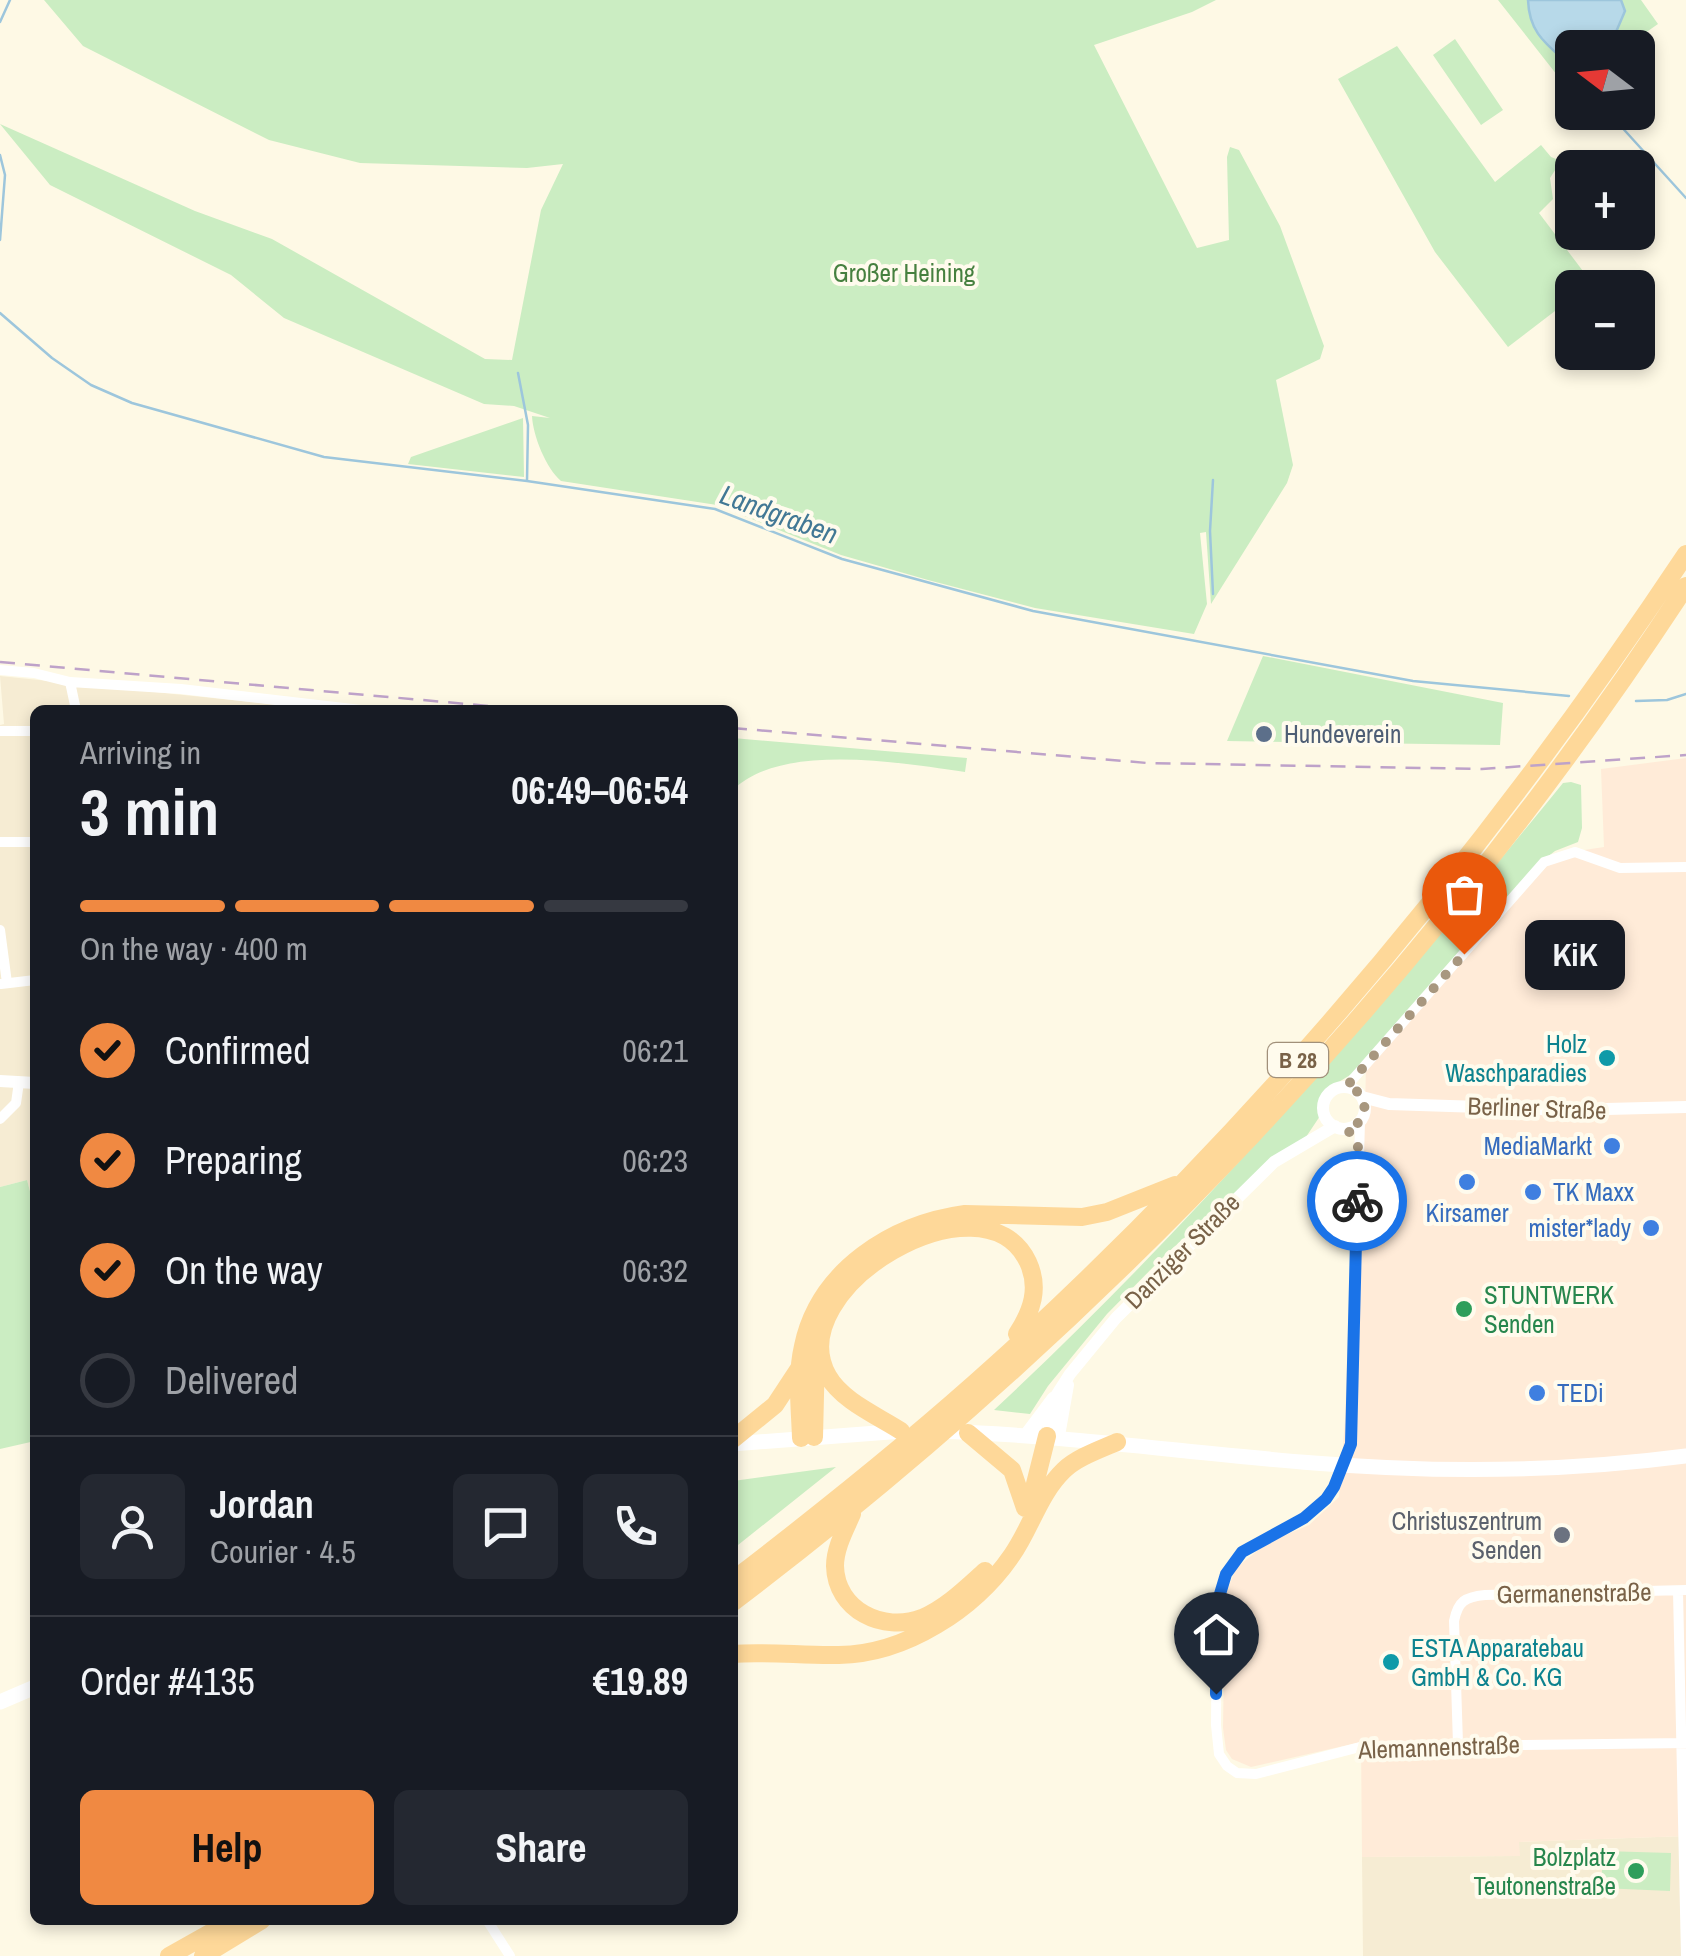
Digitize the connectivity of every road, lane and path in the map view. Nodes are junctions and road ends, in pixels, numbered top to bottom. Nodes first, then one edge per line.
1 (1686, 554) edge
2 (1686, 586) edge
3 (0, 670) edge
4 (70, 682) junction
5 (75, 705) edge
6 (323, 705) edge
7 (0, 731) edge
8 (30, 731) edge
9 (0, 842) edge
10 (30, 842) edge
11 (1686, 867) edge
12 (0, 930) edge
13 (30, 981) edge
14 (3, 984) edge
15 (0, 1081) edge
16 (20, 1082) junction
17 (30, 1083) edge
18 (1355, 1092) junction
19 (1389, 1104) junction
20 (1686, 1107) edge
21 (1325, 1115) junction
22 (1362, 1117) junction
23 (0, 1119) edge
24 (1340, 1128) junction
25 (1307, 1142) junction
26 (1358, 1143) junction
27 (1184, 1181) junction
28 (818, 1341) junction
29 (998, 1362) junction
30 (800, 1367) junction
31 (1070, 1374) junction
32 (1054, 1400) junction
33 (902, 1431) junction
34 (1027, 1434) junction
35 (978, 1436) junction
36 (1053, 1436) junction
37 (738, 1437) edge
38 (807, 1438) junction
39 (738, 1442) edge
40 (1117, 1442) junction
41 (1686, 1456) edge
42 (1032, 1506) junction
43 (854, 1508) junction
44 (738, 1577) edge
45 (1682, 1590) edge
46 (738, 1598) edge
47 (738, 1654) edge
48 (30, 1689) edge
49 (0, 1702) edge
50 (1683, 1743) edge
51 (1458, 1744) junction
52 (223, 1925) edge
53 (254, 1925) edge
54 (490, 1925) edge
55 (170, 1956) edge
56 (203, 1956) edge
57 (510, 1956) edge
58 (1686, 1956) edge

1 - 27 highway, B 28
2 - 43 highway, B 28
3 - 4 street
4 - 5 street
4 - 6 street
7 - 8 street
9 - 10 street
11 - 18 street
12 - 14 street
13 - 14 street
15 - 16 street
16 - 17 street
16 - 23 street
18 - 19 street, Berliner Straße
18 - 21 street, Danziger Straße
18 - 22 street
19 - 20 street, Berliner Straße
19 - 22 street, Berliner Straße
21 - 24 street
21 - 25 street, Danziger Straße
22 - 24 street, Danziger Straße
22 - 26 street
24 - 25 street, Danziger Straße
24 - 26 street
25 - 31 street, Danziger Straße
26 - 51 street, Alemannenstraße
27 - 29 highway, B 28
27 - 30 highway
28 - 29 highway
28 - 33 highway
28 - 38 highway
29 - 44 highway, B 28
30 - 37 highway
30 - 38 highway
31 - 32 street, Danziger Straße
31 - 36 street, Danziger Straße
32 - 34 main road
32 - 36 street, Danziger Straße
33 - 35 main road
33 - 38 main road
34 - 35 main road
34 - 36 main road
35 - 42 highway
36 - 40 main road
36 - 42 highway
38 - 39 main road
40 - 41 main road
40 - 42 highway
42 - 43 highway
42 - 47 highway
43 - 46 highway, B 28
45 - 50 street
45 - 51 street, Germanenstraße
48 - 49 main road
50 - 51 street, Alemannenstraße
50 - 58 street
52 - 55 highway
53 - 56 highway
54 - 57 street

